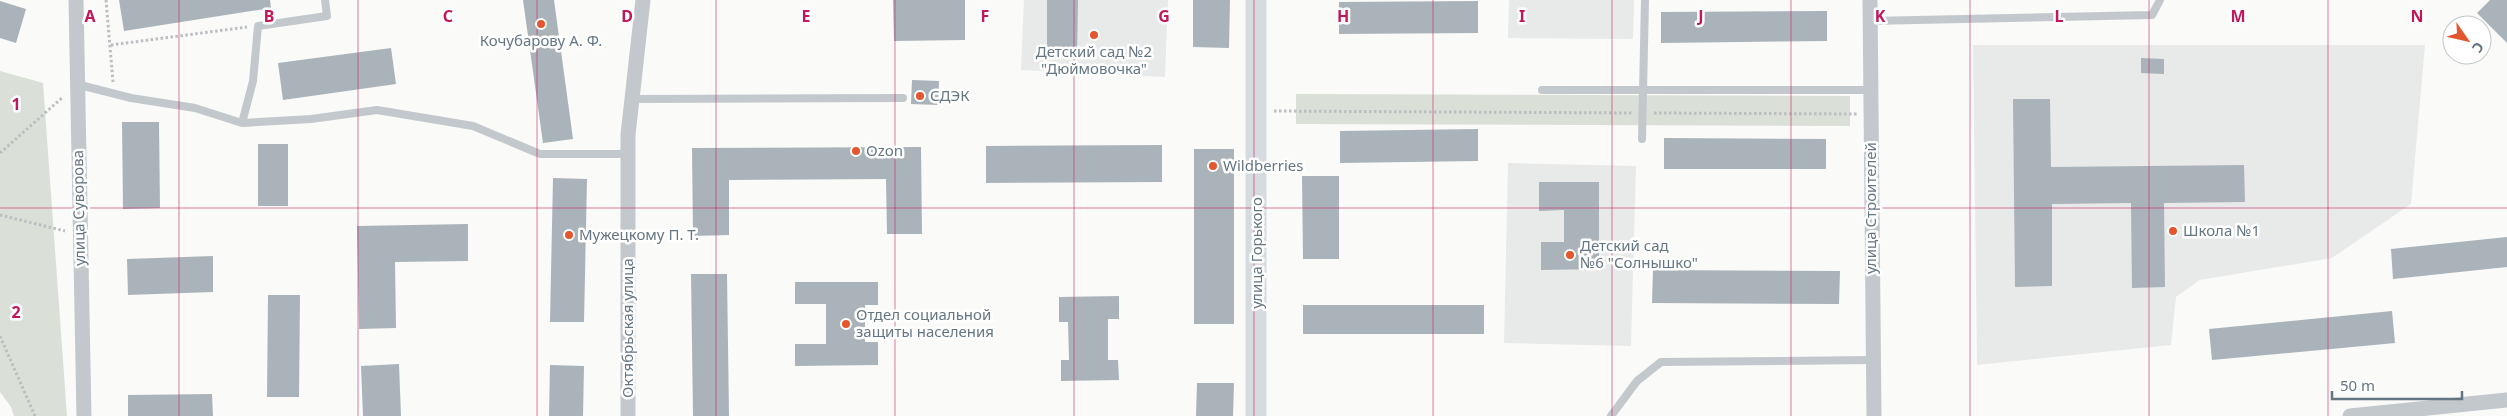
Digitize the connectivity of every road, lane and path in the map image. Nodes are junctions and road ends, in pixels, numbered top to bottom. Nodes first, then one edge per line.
1 (76, 0) edge
2 (106, 0) edge
3 (325, 0) edge
4 (643, 0) edge
5 (1256, 0) edge
6 (1645, 0) edge
7 (1870, 0) edge
8 (2160, 0) edge
9 (1870, 21) junction
10 (258, 26) junction
11 (111, 45) junction
12 (76, 84) junction
13 (1542, 90) dead end
14 (1645, 90) junction
15 (1870, 90) junction
16 (114, 94) junction
17 (904, 98) dead end
18 (632, 99) junction
19 (1257, 111) junction
20 (1643, 113) junction
21 (1870, 114) junction
22 (242, 123) junction
23 (1642, 139) dead end
24 (0, 153) edge
25 (628, 154) junction
26 (0, 215) edge
27 (80, 234) junction
28 (0, 336) edge
29 (1873, 360) junction
30 (2507, 400) edge
31 (35, 416) edge
32 (84, 416) edge
33 (628, 416) edge
34 (1256, 416) edge
35 (1612, 416) edge
36 (1874, 416) edge
37 (2350, 416) edge

1 - 12 street, улица Суворова
2 - 11 path
3 - 10 lane
4 - 18 street, Октябрьская улица
5 - 19 street, улица Горького
6 - 14 lane
7 - 9 street, улица Строителей
8 - 9 lane
9 - 15 street, улица Строителей
10 - 11 path
10 - 22 lane
11 - 16 path
12 - 16 lane
12 - 24 path
12 - 27 street, улица Суворова
13 - 14 lane
14 - 15 lane
14 - 20 lane
15 - 21 street, улица Строителей
16 - 22 lane
17 - 18 lane
18 - 25 street, Октябрьская улица
19 - 20 path
19 - 34 street, улица Горького
20 - 21 path
20 - 23 lane
21 - 29 street, улица Строителей
22 - 25 lane
25 - 33 street, Октябрьская улица
26 - 27 path
27 - 32 street, улица Суворова
28 - 31 path
29 - 35 lane
29 - 36 street, улица Строителей
30 - 37 street

